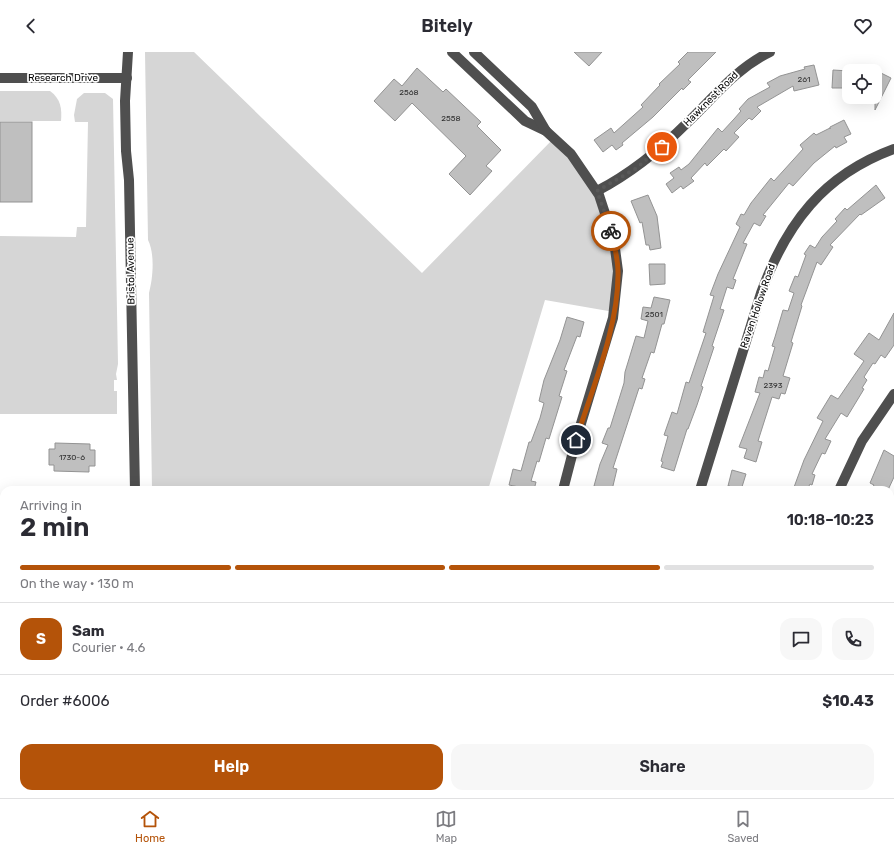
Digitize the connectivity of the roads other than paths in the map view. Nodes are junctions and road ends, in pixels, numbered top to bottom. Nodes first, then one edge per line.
1 (128, 52) edge
2 (452, 52) edge
3 (474, 52) edge
4 (770, 52) edge
5 (0, 78) edge
6 (127, 78) junction
7 (546, 131) junction
8 (894, 148) edge
9 (597, 191) junction
10 (894, 394) edge
11 (135, 486) edge
12 (563, 486) edge
13 (701, 486) edge
14 (841, 486) edge

1 - 6 street, Bristol Avenue
2 - 7 street
3 - 7 street
4 - 9 street, Hawknest Road
5 - 6 street, Research Drive
6 - 11 street, Bristol Avenue
7 - 9 street
8 - 13 street, Raven Hollow Road
9 - 12 street
10 - 14 street

